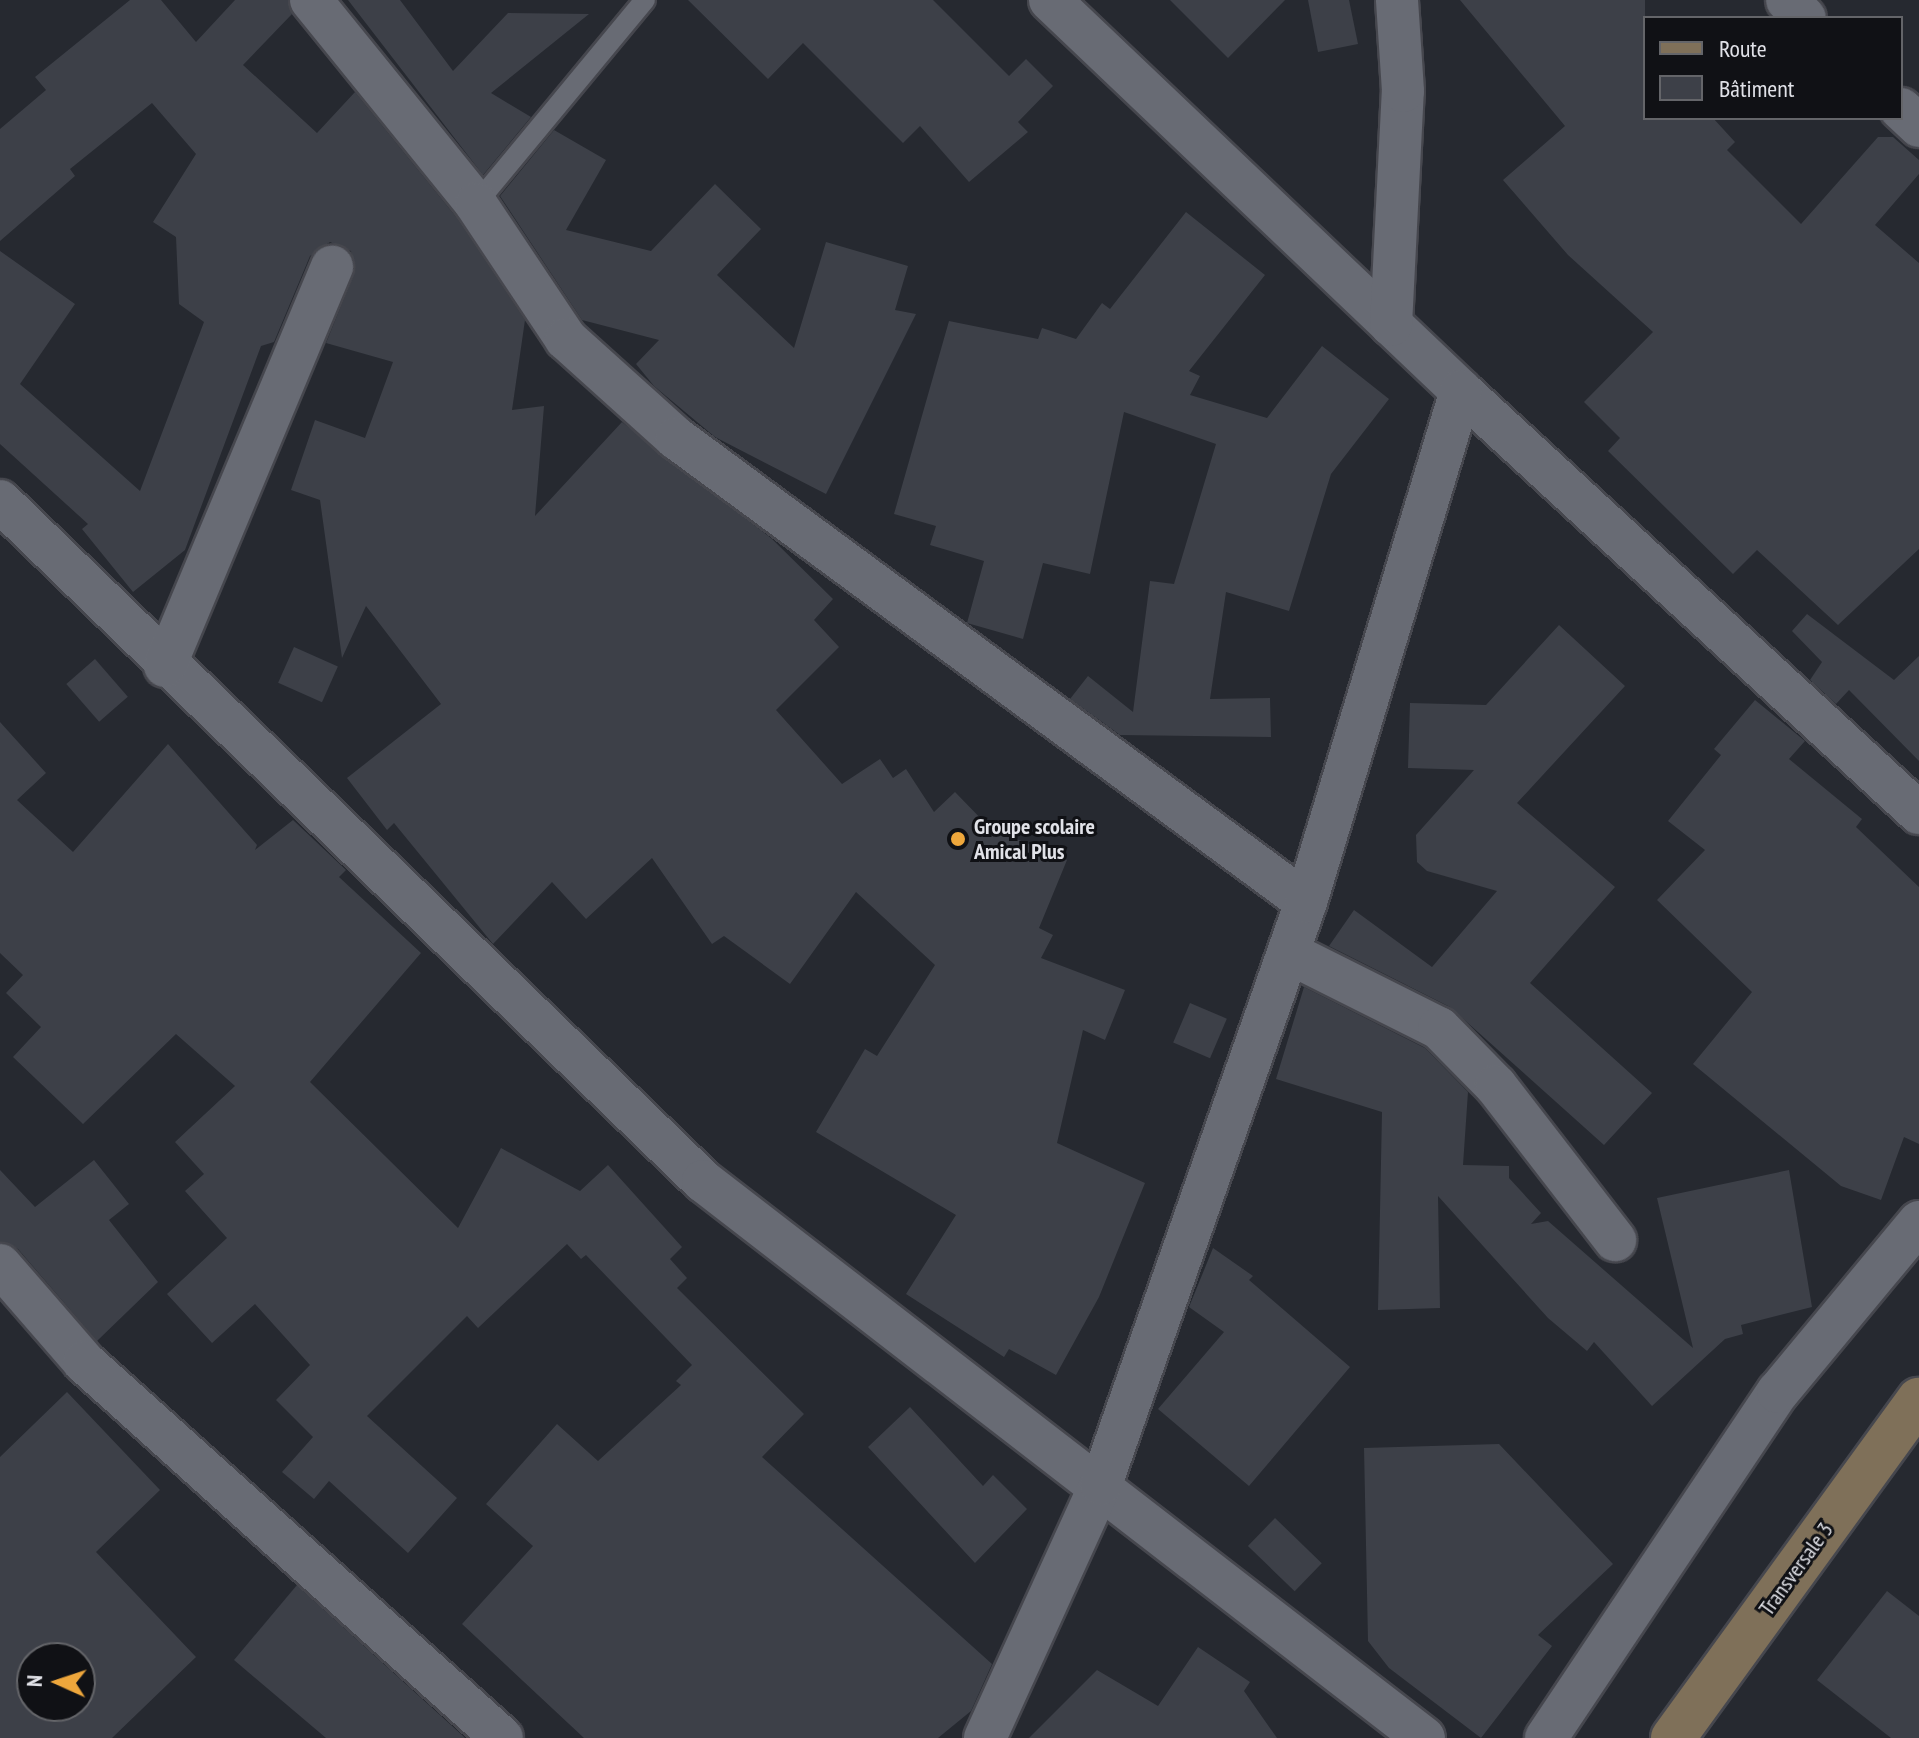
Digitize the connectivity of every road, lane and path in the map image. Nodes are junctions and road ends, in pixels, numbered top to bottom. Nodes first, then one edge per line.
1 (311, 0) edge
2 (645, 0) edge
3 (1050, 0) edge
4 (1397, 0) edge
5 (1787, 0) edge
6 (1803, 16) edge
7 (1903, 111) edge
8 (1919, 126) edge
9 (476, 204) junction
10 (332, 266) dead end
11 (1391, 325) junction
12 (1461, 391) junction
13 (0, 501) edge
14 (165, 666) junction
15 (1919, 813) edge
16 (1306, 902) junction
17 (1289, 953) junction
18 (1919, 1222) edge
19 (1615, 1240) dead end
20 (0, 1265) edge
21 (1919, 1400) edge
22 (1101, 1484) junction
23 (502, 1738) edge
24 (985, 1738) edge
25 (1424, 1738) edge
26 (1546, 1738) edge
27 (1673, 1738) edge

1 - 9 street
2 - 9 lane
3 - 11 street
4 - 11 street
5 - 6 street
7 - 8 street
9 - 16 street
10 - 14 street
11 - 12 street
12 - 15 street
12 - 16 street
13 - 14 street
14 - 22 street
16 - 17 street
17 - 19 street
17 - 22 street
18 - 26 street
20 - 23 street
21 - 27 main road, Transversale 3
22 - 24 street
22 - 25 street

